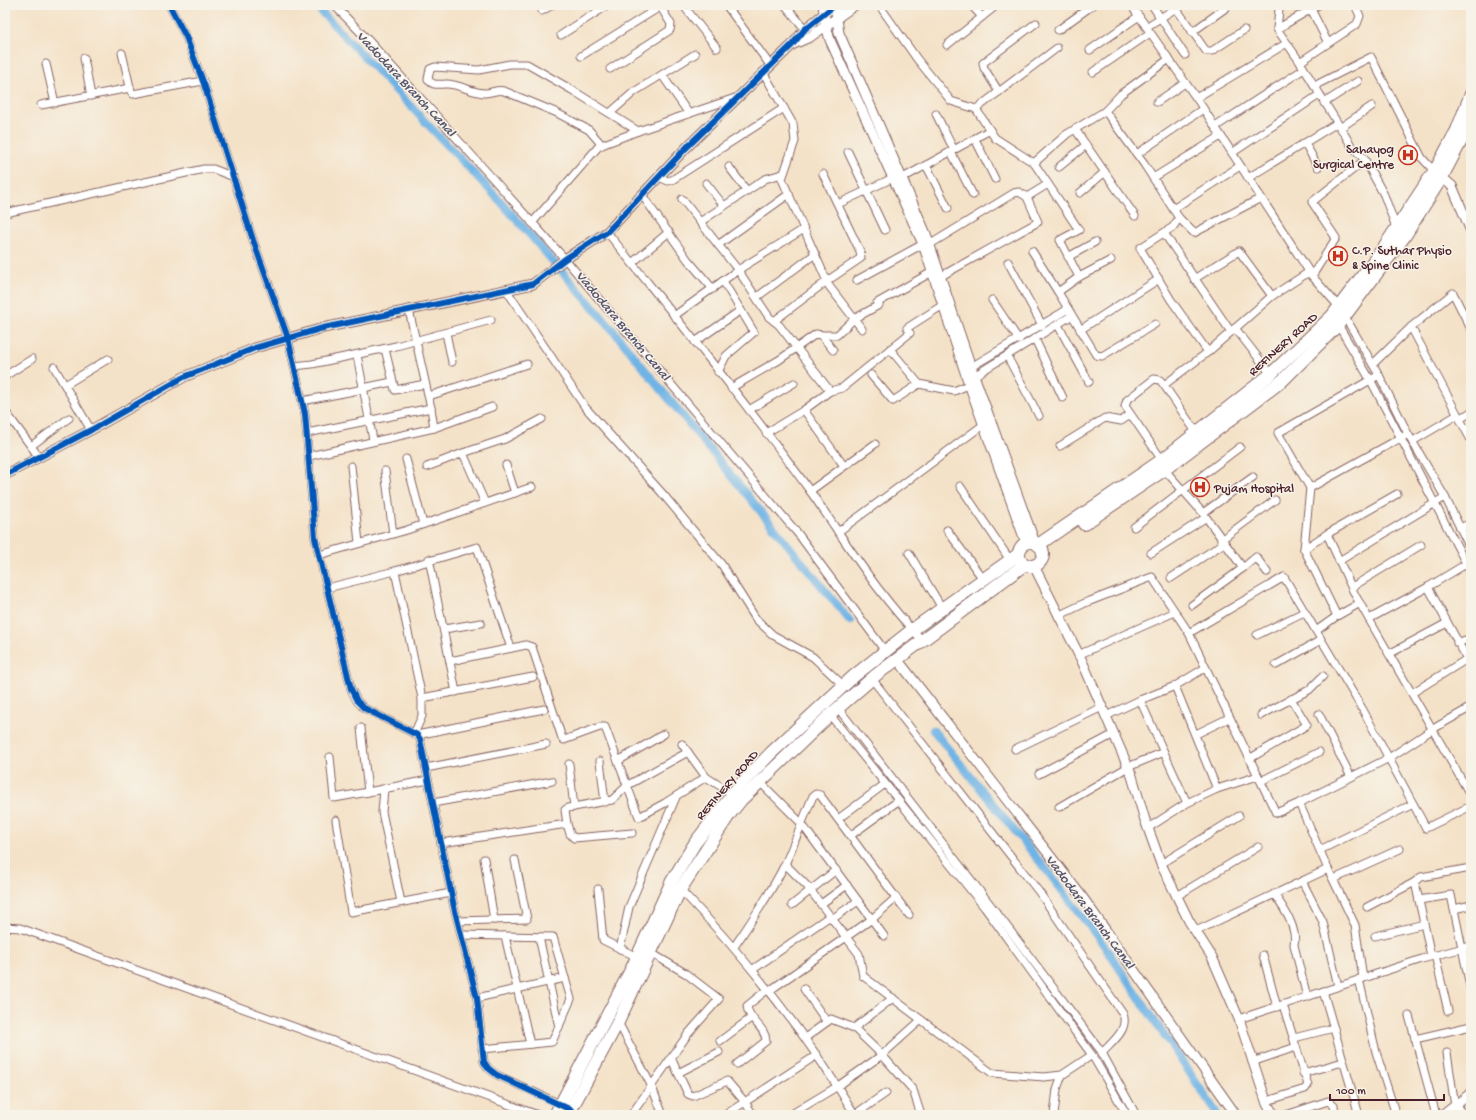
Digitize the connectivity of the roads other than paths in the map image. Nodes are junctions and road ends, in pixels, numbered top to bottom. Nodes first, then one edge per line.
1 (169, 5) edge
2 (334, 5) edge
3 (552, 5) edge
4 (608, 5) edge
5 (683, 5) edge
6 (726, 5) edge
7 (785, 5) edge
8 (835, 5) edge
9 (855, 5) edge
10 (879, 5) edge
11 (972, 5) edge
12 (997, 5) edge
13 (1093, 5) edge
14 (1131, 5) edge
15 (1152, 5) edge
16 (1277, 5) edge
17 (1318, 5) edge
18 (1355, 5) edge
19 (662, 6) edge
20 (1178, 7) edge
21 (1227, 7) dead end
22 (1309, 7) edge
23 (824, 9) edge
24 (542, 11) dead end
25 (1139, 16) junction
26 (982, 17) junction
27 (836, 18) junction
28 (1161, 18) junction
29 (1036, 23) dead end
30 (826, 26) junction
31 (805, 29) junction
32 (1058, 30) dead end
33 (1148, 30) junction
34 (1244, 30) dead end
35 (1277, 30) junction
36 (1192, 32) junction
37 (561, 35) dead end
38 (1287, 43) junction
39 (1328, 43) junction
40 (792, 45) junction
41 (948, 45) dead end
42 (717, 48) dead end
43 (1057, 48) dead end
44 (1090, 50) dead end
45 (122, 53) dead end
46 (695, 54) dead end
47 (581, 56) dead end
48 (1185, 56) dead end
49 (84, 58) dead end
50 (1169, 59) junction
51 (1300, 62) junction
52 (46, 64) dead end
53 (766, 68) junction
54 (610, 69) dead end
55 (1304, 69) junction
56 (1093, 72) dead end
57 (662, 75) junction
58 (203, 81) junction
59 (1358, 81) dead end
60 (1186, 83) junction
61 (1314, 86) junction
62 (130, 88) junction
63 (1000, 92) junction
64 (1471, 94) edge
65 (1319, 95) junction
66 (91, 96) junction
67 (738, 96) junction
68 (1196, 98) junction
69 (1157, 102) dead end
70 (54, 103) junction
71 (1324, 103) junction
72 (41, 105) dead end
73 (1372, 106) dead end
74 (784, 108) junction
75 (976, 109) junction
76 (1203, 109) junction
77 (1105, 111) junction
78 (610, 113) junction
79 (689, 114) junction
80 (936, 114) dead end
81 (1471, 122) edge
82 (1338, 125) junction
83 (1215, 127) junction
84 (1075, 129) junction
85 (990, 130) junction
86 (638, 131) junction
87 (1221, 136) junction
88 (975, 139) junction
89 (1305, 143) junction
90 (602, 145) junction
91 (1086, 145) junction
92 (952, 151) junction
93 (848, 152) dead end
94 (1232, 153) junction
95 (1137, 154) junction
96 (1365, 160) junction
97 (1034, 163) junction
98 (926, 165) junction
99 (1240, 166) junction
100 (729, 167) dead end
101 (1060, 167) dead end
102 (1318, 167) dead end
103 (1105, 172) junction
104 (782, 174) junction
105 (823, 174) dead end
106 (1438, 174) junction
107 (234, 177) junction
108 (659, 177) junction
109 (898, 177) junction
110 (1153, 178) junction
111 (1248, 178) junction
112 (995, 179) dead end
113 (706, 183) dead end
114 (1048, 184) junction
115 (747, 191) junction
116 (865, 191) junction
117 (789, 194) junction
118 (1080, 194) dead end
119 (642, 195) junction
120 (973, 195) dead end
121 (1027, 197) junction
122 (1261, 198) junction
123 (682, 199) dead end
124 (838, 204) junction
125 (724, 206) junction
126 (948, 208) dead end
127 (1173, 209) junction
128 (5, 213) edge
129 (1468, 215) edge
130 (1135, 216) dead end
131 (1179, 218) junction
132 (700, 222) junction
133 (532, 223) junction
134 (1396, 228) junction
135 (804, 229) junction
136 (885, 230) dead end
137 (1471, 231) edge
138 (607, 232) junction
139 (669, 232) junction
140 (1164, 233) junction
141 (1404, 237) junction
142 (1095, 242) dead end
143 (718, 245) junction
144 (926, 245) junction
145 (1032, 252) dead end
146 (815, 254) junction
147 (1068, 257) junction
148 (563, 260) junction
149 (1111, 260) dead end
150 (1008, 262) dead end
151 (632, 263) junction
152 (738, 270) junction
153 (1310, 274) junction
154 (936, 276) junction
155 (1079, 278) junction
156 (1159, 279) junction
157 (1194, 279) junction
158 (858, 280) dead end
159 (723, 281) junction
160 (827, 281) junction
161 (713, 289) junction
162 (507, 291) junction
163 (1058, 292) junction
164 (1272, 296) junction
165 (757, 297) junction
166 (992, 300) dead end
167 (943, 305) junction
168 (408, 310) junction
169 (741, 310) junction
170 (1070, 313) junction
171 (674, 316) junction
172 (1339, 316) junction
173 (854, 319) junction
174 (491, 320) dead end
175 (774, 321) junction
176 (1155, 324) dead end
177 (1042, 325) junction
178 (1058, 325) junction
179 (1411, 327) junction
180 (862, 329) dead end
181 (1471, 329) edge
182 (1080, 330) junction
183 (1233, 330) junction
184 (446, 333) junction
185 (821, 335) junction
186 (288, 338) junction
187 (1035, 339) junction
188 (1019, 340) junction
189 (415, 341) junction
190 (695, 342) junction
191 (796, 347) junction
192 (385, 349) junction
193 (890, 349) junction
194 (833, 350) dead end
195 (1208, 352) junction
196 (357, 354) junction
197 (1007, 356) junction
198 (108, 359) dead end
199 (32, 360) dead end
200 (452, 362) dead end
201 (527, 364) dead end
202 (1373, 364) junction
203 (294, 366) junction
204 (54, 367) dead end
205 (971, 367) junction
206 (718, 372) junction
207 (1271, 374) junction
208 (871, 375) dead end
209 (1379, 375) junction
210 (5, 376) edge
211 (973, 381) junction
212 (1370, 381) junction
213 (392, 382) junction
214 (1089, 382) dead end
215 (794, 383) dead end
216 (425, 384) junction
217 (919, 384) junction
218 (1164, 385) junction
219 (65, 386) junction
220 (731, 388) junction
221 (363, 389) junction
222 (830, 391) junction
223 (428, 396) junction
224 (1063, 398) dead end
225 (302, 401) junction
226 (492, 407) dead end
227 (431, 408) junction
228 (748, 410) junction
229 (804, 410) junction
230 (5, 411) edge
231 (1471, 412) edge
232 (1130, 415) junction
233 (1039, 416) dead end
234 (1458, 417) junction
235 (69, 418) dead end
236 (542, 419) dead end
237 (369, 420) junction
238 (984, 425) junction
239 (434, 428) junction
240 (91, 430) junction
241 (1196, 432) junction
242 (307, 433) junction
243 (766, 433) junction
244 (1408, 434) junction
245 (1400, 438) junction
246 (373, 440) junction
247 (1471, 440) edge
248 (1413, 441) junction
249 (875, 444) dead end
250 (31, 446) junction
251 (1060, 446) dead end
252 (1240, 448) dead end
253 (463, 453) junction
254 (309, 456) junction
255 (39, 457) junction
256 (406, 459) dead end
257 (1161, 464) junction
258 (506, 465) dead end
259 (351, 466) dead end
260 (844, 466) junction
261 (427, 467) dead end
262 (385, 471) dead end
263 (5, 475) edge
264 (1253, 477) dead end
265 (960, 486) dead end
266 (532, 487) dead end
267 (1310, 488) junction
268 (1182, 490) junction
269 (810, 491) junction
270 (515, 493) junction
271 (1398, 494) dead end
272 (1445, 498) junction
273 (1275, 500) dead end
274 (485, 503) junction
275 (1435, 504) junction
276 (1204, 516) junction
277 (1471, 522) edge
278 (423, 524) junction
279 (1134, 527) dead end
280 (1460, 528) junction
281 (947, 530) dead end
282 (838, 532) junction
283 (393, 534) junction
284 (1327, 534) junction
285 (1223, 542) junction
286 (359, 544) junction
287 (1036, 545) junction
288 (1421, 545) dead end
289 (1304, 549) junction
290 (1471, 550) edge
291 (909, 552) dead end
292 (1151, 553) dead end
293 (319, 555) junction
294 (429, 559) junction
295 (1022, 561) junction
296 (1339, 561) junction
297 (1466, 564) junction
298 (1243, 568) junction
299 (395, 571) junction
300 (1267, 572) dead end
301 (1471, 573) edge
302 (1172, 578) dead end
303 (983, 579) junction
304 (1352, 587) junction
305 (1428, 587) junction
306 (327, 588) junction
307 (1360, 603) junction
308 (1192, 605) dead end
309 (942, 608) junction
310 (1175, 612) junction
311 (1304, 612) junction
312 (1058, 616) junction
313 (1337, 616) junction
314 (1369, 619) junction
315 (481, 623) dead end
316 (1447, 623) junction
317 (444, 629) junction
318 (912, 630) junction
319 (1316, 631) junction
320 (1189, 633) junction
321 (1257, 636) dead end
322 (1471, 638) edge
323 (922, 640) junction
324 (1321, 640) junction
325 (1458, 643) junction
326 (511, 648) junction
327 (885, 651) junction
328 (1389, 654) junction
329 (1078, 655) junction
330 (897, 659) junction
331 (1467, 659) junction
332 (450, 661) junction
333 (1276, 665) dead end
334 (1471, 666) edge
335 (1205, 668) junction
336 (1323, 676) dead end
337 (533, 677) dead end
338 (872, 679) junction
339 (846, 683) junction
340 (1175, 686) junction
341 (858, 690) junction
342 (456, 692) junction
343 (1412, 693) junction
344 (422, 698) junction
345 (1291, 699) junction
346 (1140, 700) junction
347 (1471, 708) edge
348 (544, 709) dead end
349 (1104, 711) junction
350 (834, 712) junction
351 (1319, 714) dead end
352 (1261, 715) dead end
353 (1229, 718) junction
354 (361, 728) dead end
355 (1433, 729) junction
356 (664, 734) dead end
357 (1114, 734) junction
358 (1196, 734) junction
359 (415, 735) junction
360 (546, 744) dead end
361 (682, 744) dead end
362 (1015, 749) dead end
363 (688, 752) junction
364 (1164, 752) junction
365 (1319, 752) dead end
366 (330, 757) dead end
367 (1389, 758) junction
368 (1250, 759) junction
369 (600, 761) dead end
370 (618, 761) junction
371 (569, 764) dead end
372 (1128, 767) junction
373 (426, 768) junction
374 (1039, 774) dead end
375 (706, 777) junction
376 (1351, 777) junction
377 (1259, 779) junction
378 (428, 780) junction
379 (552, 781) dead end
380 (885, 784) junction
381 (628, 785) junction
382 (751, 785) junction
383 (384, 789) junction
384 (1217, 789) junction
385 (368, 792) junction
386 (733, 794) junction
387 (676, 796) junction
388 (1471, 796) edge
389 (898, 801) junction
390 (1304, 801) junction
391 (605, 802) junction
392 (433, 803) junction
393 (1187, 803) junction
394 (1413, 804) junction
395 (1060, 806) dead end
396 (1471, 806) edge
397 (574, 807) junction
398 (1239, 816) dead end
399 (838, 818) junction
400 (336, 820) dead end
401 (801, 823) junction
402 (567, 824) junction
403 (1148, 828) junction
404 (632, 833) dead end
405 (850, 836) junction
406 (441, 843) junction
407 (1258, 847) dead end
408 (1400, 849) dead end
409 (1320, 850) junction
410 (484, 859) dead end
411 (515, 860) dead end
412 (785, 864) junction
413 (1161, 864) junction
414 (1471, 868) edge
415 (1328, 869) junction
416 (836, 870) junction
417 (1334, 879) junction
418 (1302, 881) junction
419 (1415, 882) junction
420 (847, 885) junction
421 (676, 886) junction
422 (598, 889) dead end
423 (811, 891) junction
424 (451, 893) junction
425 (1274, 894) junction
426 (1177, 896) junction
427 (896, 898) junction
428 (1419, 900) junction
429 (858, 901) junction
430 (401, 902) junction
431 (821, 904) junction
432 (792, 905) dead end
433 (1471, 905) edge
434 (1367, 907) dead end
435 (1454, 909) junction
436 (909, 915) dead end
437 (831, 918) junction
438 (872, 919) junction
439 (494, 920) junction
440 (458, 921) junction
441 (1424, 924) junction
442 (5, 927) edge
443 (1196, 931) junction
444 (461, 935) junction
445 (505, 936) junction
446 (845, 936) junction
447 (884, 936) dead end
448 (1375, 936) dead end
449 (539, 937) junction
450 (1471, 946) edge
451 (734, 947) junction
452 (620, 948) junction
453 (1463, 948) junction
454 (651, 952) junction
455 (1263, 955) dead end
456 (1433, 956) junction
457 (637, 957) junction
458 (752, 970) junction
459 (565, 978) junction
460 (1361, 978) junction
461 (549, 982) junction
462 (1338, 986) junction
463 (518, 989) junction
464 (804, 989) dead end
465 (768, 990) junction
466 (1324, 991) junction
467 (1471, 991) edge
468 (1307, 997) junction
469 (477, 998) junction
470 (893, 998) junction
471 (1280, 1006) junction
472 (1448, 1011) dead end
473 (1409, 1016) dead end
474 (606, 1017) junction
475 (751, 1018) junction
476 (1239, 1019) junction
477 (921, 1020) junction
478 (618, 1022) junction
479 (827, 1022) junction
480 (1471, 1026) edge
481 (559, 1027) junction
482 (854, 1028) junction
483 (1334, 1028) junction
484 (805, 1038) junction
485 (1294, 1038) junction
486 (1415, 1039) junction
487 (720, 1041) dead end
488 (530, 1044) junction
489 (1296, 1046) junction
490 (482, 1049) junction
491 (719, 1052) dead end
492 (1102, 1053) junction
493 (1447, 1053) dead end
494 (817, 1055) junction
495 (882, 1055) junction
496 (1092, 1056) junction
497 (671, 1058) junction
498 (1252, 1062) junction
499 (1343, 1062) junction
500 (737, 1064) dead end
501 (678, 1073) junction
502 (1303, 1073) junction
503 (1062, 1075) junction
504 (651, 1085) junction
505 (838, 1086) junction
506 (1471, 1092) edge
507 (886, 1093) dead end
508 (1267, 1101) junction
509 (745, 1102) junction
510 (1456, 1104) junction
511 (564, 1111) edge
512 (728, 1113) dead end
513 (538, 1115) edge
514 (631, 1115) edge
515 (663, 1115) edge
516 (753, 1115) edge
517 (790, 1115) edge
518 (854, 1115) edge
519 (921, 1115) edge
520 (1054, 1115) edge
521 (1127, 1115) edge
522 (1136, 1115) edge
523 (1236, 1115) edge
524 (1274, 1115) edge
525 (1286, 1115) edge
526 (1335, 1115) edge
527 (1360, 1115) edge
528 (1396, 1115) edge
529 (1436, 1115) edge
530 (1443, 1115) edge
531 (1460, 1115) edge

1 - 58 street
2 - 133 street
3 - 24 street
4 - 37 street
5 - 42 street
6 - 53 street
7 - 31 street
8 - 23 street
8 - 27 street
9 - 27 street
10 - 75 street
11 - 26 street
12 - 26 street
13 - 32 street
14 - 25 street
15 - 28 street
16 - 35 street
17 - 22 street
18 - 39 street
19 - 47 street
19 - 54 street
20 - 28 street
20 - 36 street
21 - 36 street
22 - 35 street
22 - 39 street
23 - 30 street
23 - 31 street
25 - 33 street
25 - 44 street
26 - 41 street
27 - 30 street
27 - 109 street
28 - 33 street
28 - 48 street
29 - 63 street
30 - 40 street
30 - 109 street
31 - 40 street
33 - 50 street
33 - 56 street
34 - 36 street
35 - 38 street
38 - 51 street
38 - 68 street
39 - 51 street
40 - 53 street
43 - 63 street
45 - 62 street
46 - 57 street
49 - 66 street
50 - 60 street
50 - 77 street
51 - 55 street
52 - 70 street
53 - 67 street
53 - 74 street
55 - 61 street
55 - 83 street
57 - 78 street
57 - 79 street
58 - 62 street
58 - 107 street
59 - 71 street
60 - 68 street
60 - 69 street
61 - 65 street
61 - 106 street
62 - 66 street
63 - 75 street
64 - 106 main road, REFINERY ROAD
65 - 71 street
65 - 94 street
66 - 70 street
67 - 79 street
67 - 108 street
68 - 76 street
70 - 72 street
71 - 82 street
73 - 82 street
74 - 104 street
74 - 108 street
75 - 85 street
76 - 83 street
76 - 95 street
77 - 84 street
77 - 95 street
78 - 86 street
78 - 90 street
79 - 86 street
80 - 92 street
81 - 106 main road, REFINERY ROAD
82 - 89 street
82 - 96 street
83 - 87 street
84 - 91 street
84 - 97 street
85 - 88 street
85 - 97 street
86 - 90 street
87 - 94 street
87 - 110 street
88 - 92 street
88 - 112 street
89 - 102 street
89 - 111 street
90 - 133 street
91 - 101 street
91 - 103 street
92 - 98 street
92 - 120 street
93 - 116 street
94 - 99 street
95 - 110 street
96 - 134 street
96 - 153 street
97 - 114 street
98 - 109 street
98 - 126 street
99 - 111 street
99 - 127 street
100 - 115 street
103 - 118 street
103 - 130 street
104 - 115 street
104 - 117 street
105 - 124 street
106 - 129 street
106 - 134 main road, REFINERY ROAD
106 - 141 main road, REFINERY ROAD
107 - 128 street
107 - 186 street
108 - 119 street
109 - 116 street
109 - 144 street
110 - 127 street
111 - 122 street
113 - 125 street
114 - 121 street
114 - 147 street
115 - 125 street
116 - 124 street
116 - 136 street
117 - 135 street
117 - 143 street
119 - 138 street
119 - 139 street
121 - 144 street
121 - 154 street
122 - 131 street
122 - 153 street
123 - 132 street
124 - 160 street
125 - 132 street
127 - 131 street
129 - 137 street
131 - 140 street
132 - 143 street
133 - 148 street
134 - 141 street
134 - 172 main road, REFINERY ROAD
135 - 146 street
135 - 152 street
138 - 148 street
138 - 151 street
139 - 151 street
139 - 161 street
140 - 156 street
140 - 157 street
141 - 172 main road, REFINERY ROAD
142 - 147 street
143 - 152 street
144 - 154 street
144 - 158 street
145 - 163 street
146 - 160 street
146 - 165 street
147 - 155 street
148 - 162 street
148 - 327 street
149 - 155 street
150 - 177 street
151 - 171 street
152 - 159 street
152 - 165 street
153 - 164 street
153 - 172 street
154 - 167 street
154 - 173 street
154 - 205 street
155 - 163 street
156 - 182 street
156 - 195 street
157 - 164 street
157 - 183 street
159 - 161 street
159 - 169 street
160 - 173 street
160 - 175 street
161 - 171 street
162 - 168 street
162 - 339 street
163 - 170 street
164 - 183 street
165 - 175 street
166 - 188 street
167 - 193 street
167 - 211 street
168 - 186 street
168 - 189 street
169 - 190 street
169 - 206 street
170 - 177 street
170 - 178 street
170 - 182 street
171 - 190 street
172 - 202 street
172 - 207 main road, REFINERY ROAD
172 - 212 street
172 - 257 main road, REFINERY ROAD
173 - 180 street
173 - 185 street
174 - 184 street
175 - 191 street
176 - 182 street
177 - 188 street
178 - 187 street
178 - 214 street
179 - 181 street
179 - 202 street
179 - 234 street
183 - 195 street
183 - 207 street
184 - 189 street
184 - 200 street
185 - 191 street
185 - 194 street
186 - 203 street
186 - 240 street
187 - 197 street
187 - 224 street
188 - 205 street
189 - 192 street
189 - 216 street
190 - 206 street
191 - 220 street
191 - 222 street
192 - 196 street
192 - 213 street
193 - 217 street
193 - 222 street
195 - 218 street
196 - 203 street
196 - 221 street
197 - 211 street
197 - 233 street
198 - 219 street
199 - 210 street
201 - 223 street
202 - 209 street
203 - 225 street
204 - 219 street
205 - 211 street
206 - 220 street
207 - 241 main road, REFINERY ROAD
208 - 217 street
209 - 212 street
209 - 244 street
211 - 217 street
211 - 238 street
211 - 287 street
212 - 245 street
212 - 267 street
213 - 216 street
213 - 221 street
215 - 228 street
216 - 223 street
218 - 232 street
218 - 241 street
219 - 240 street
220 - 228 street
221 - 225 street
221 - 237 street
222 - 229 street
223 - 227 street
225 - 242 street
226 - 239 street
227 - 237 street
227 - 239 street
228 - 243 street
229 - 243 street
229 - 260 street
230 - 250 street
231 - 234 street
232 - 251 street
232 - 257 street
234 - 247 street
234 - 248 street
235 - 250 street
236 - 253 street
237 - 242 street
237 - 246 street
238 - 282 street
238 - 287 street
239 - 246 street
240 - 255 street
241 - 257 main road, REFINERY ROAD
242 - 254 street
243 - 269 street
244 - 245 street
244 - 248 street
245 - 267 street
245 - 275 street
246 - 254 street
248 - 272 street
249 - 260 street
250 - 255 street
252 - 268 street
253 - 261 street
253 - 274 street
254 - 293 street
255 - 263 street
256 - 278 street
257 - 268 street
257 - 287 main road, REFINERY ROAD
258 - 270 street
259 - 286 street
260 - 269 street
262 - 283 street
264 - 276 street
265 - 295 street
266 - 270 street
267 - 289 street
268 - 276 street
268 - 279 street
269 - 282 street
270 - 274 street
271 - 284 street
272 - 275 street
272 - 280 street
273 - 285 street
274 - 278 street
275 - 296 street
275 - 297 street
276 - 285 street
276 - 292 street
277 - 280 street
278 - 283 street
280 - 290 street
281 - 303 street
282 - 318 street
283 - 286 street
284 - 289 street
284 - 296 street
285 - 298 street
285 - 302 street
286 - 293 street
287 - 295 main road
287 - 295 main road
288 - 304 street
289 - 313 street
291 - 309 street
293 - 306 street
294 - 299 street
294 - 317 street
294 - 326 street
295 - 303 main road, REFINERY ROAD
295 - 312 street
295 - 323 main road, REFINERY ROAD
296 - 304 street
297 - 301 street
297 - 305 street
298 - 300 street
298 - 308 street
299 - 306 street
299 - 344 street
303 - 309 main road, REFINERY ROAD
304 - 307 street
305 - 314 street
305 - 316 street
306 - 359 street
307 - 313 street
307 - 314 street
309 - 318 main road, REFINERY ROAD
310 - 312 street
310 - 320 street
310 - 329 street
311 - 319 street
311 - 320 street
311 - 321 street
312 - 329 street
313 - 319 street
314 - 328 street
315 - 317 street
316 - 325 street
316 - 328 street
317 - 332 street
318 - 323 street
318 - 327 main road, REFINERY ROAD
319 - 324 street
320 - 335 street
322 - 325 street
323 - 330 main road, REFINERY ROAD
324 - 333 street
324 - 367 street
325 - 331 street
326 - 332 street
326 - 370 street
327 - 339 main road, REFINERY ROAD
328 - 343 street
329 - 349 street
330 - 338 main road, REFINERY ROAD
330 - 523 street
331 - 334 street
331 - 343 street
332 - 342 street
335 - 340 street
335 - 353 street
336 - 345 street
337 - 342 street
338 - 341 main road, REFINERY ROAD
338 - 492 street
339 - 341 main road
339 - 382 main road, REFINERY ROAD
340 - 346 street
340 - 358 street
341 - 350 main road, REFINERY ROAD
342 - 344 street
343 - 355 street
344 - 359 street
345 - 352 street
345 - 368 street
346 - 349 street
346 - 364 street
347 - 355 street
348 - 359 street
349 - 357 street
349 - 362 street
350 - 380 street
350 - 382 main road, REFINERY ROAD
350 - 492 street
351 - 376 street
353 - 358 street
353 - 368 street
354 - 385 street
355 - 367 street
355 - 388 street
356 - 370 street
357 - 372 street
357 - 374 street
358 - 384 street
359 - 373 street
360 - 373 street
361 - 363 street
363 - 375 street
363 - 381 street
364 - 372 street
364 - 393 street
365 - 377 street
366 - 385 street
367 - 376 street
367 - 394 street
368 - 377 street
369 - 391 street
370 - 381 street
371 - 397 street
372 - 395 street
372 - 403 street
373 - 378 street
375 - 386 street
375 - 387 street
376 - 390 street
377 - 384 street
377 - 390 street
378 - 383 street
378 - 392 street
379 - 392 street
380 - 389 street
380 - 399 street
381 - 387 street
381 - 391 street
382 - 386 main road, REFINERY ROAD
382 - 401 street
382 - 421 main road, REFINERY ROAD
383 - 385 street
383 - 430 street
384 - 393 street
386 - 421 main road, REFINERY ROAD
387 - 452 street
389 - 405 street
389 - 496 street
390 - 409 street
391 - 397 street
392 - 406 street
393 - 403 street
394 - 396 street
394 - 409 street
397 - 402 street
398 - 413 street
399 - 401 street
399 - 405 street
400 - 430 street
401 - 412 street
401 - 416 street
402 - 404 street
402 - 406 street
403 - 413 street
405 - 427 street
406 - 424 street
407 - 426 street
408 - 417 street
409 - 415 street
410 - 439 street
411 - 439 street
412 - 423 street
412 - 451 street
413 - 426 street
414 - 419 street
415 - 417 street
415 - 418 street
416 - 420 street
416 - 423 street
417 - 460 street
418 - 425 street
418 - 462 street
419 - 428 street
419 - 434 street
420 - 429 street
420 - 431 street
421 - 451 street
421 - 454 main road, REFINERY ROAD
421 - 457 main road, REFINERY ROAD
422 - 452 street
423 - 431 street
423 - 432 street
424 - 430 street
424 - 440 street
425 - 443 street
425 - 468 street
426 - 443 street
427 - 436 street
427 - 438 street
428 - 435 street
428 - 441 street
429 - 437 street
429 - 438 street
431 - 437 street
433 - 435 street
435 - 453 street
437 - 446 street
437 - 458 street
438 - 446 street
438 - 447 street
439 - 440 street
440 - 444 street
441 - 448 street
441 - 456 street
442 - 513 street
443 - 476 street
444 - 445 street
444 - 469 street
445 - 449 street
445 - 463 street
446 - 465 street
446 - 470 street
449 - 459 street
449 - 461 street
450 - 453 street
451 - 458 street
452 - 457 street
453 - 456 street
453 - 467 street
454 - 478 main road, REFINERY ROAD
454 - 497 street
455 - 471 street
456 - 460 street
456 - 472 street
457 - 474 main road, REFINERY ROAD
458 - 465 street
459 - 461 street
459 - 481 street
460 - 462 street
460 - 528 street
461 - 463 street
461 - 481 street
462 - 466 street
463 - 469 street
463 - 488 street
464 - 479 street
465 - 475 street
465 - 484 street
466 - 468 street
466 - 483 street
468 - 471 street
469 - 490 street
470 - 477 street
470 - 482 street
471 - 476 street
471 - 485 street
473 - 486 street
474 - 478 street
474 - 511 main road, REFINERY ROAD
475 - 487 street
475 - 500 street
476 - 498 street
477 - 495 street
477 - 503 street
478 - 504 street
478 - 511 main road, REFINERY ROAD
479 - 482 street
479 - 484 street
480 - 486 street
481 - 488 street
482 - 495 street
483 - 485 street
483 - 499 street
484 - 494 street
485 - 489 street
486 - 529 street
488 - 490 street
489 - 498 street
489 - 502 street
490 - 511 street
491 - 501 street
492 - 522 street
493 - 510 street
494 - 505 street
494 - 509 street
495 - 505 street
495 - 519 street
496 - 503 street
496 - 521 street
497 - 501 street
497 - 504 street
498 - 508 street
499 - 502 street
499 - 527 street
501 - 509 street
502 - 508 street
503 - 520 street
504 - 514 street
504 - 515 street
505 - 517 street
505 - 518 street
506 - 510 street
507 - 518 street
508 - 524 street
509 - 512 street
509 - 516 street
510 - 530 street
510 - 531 street
525 - 526 street

